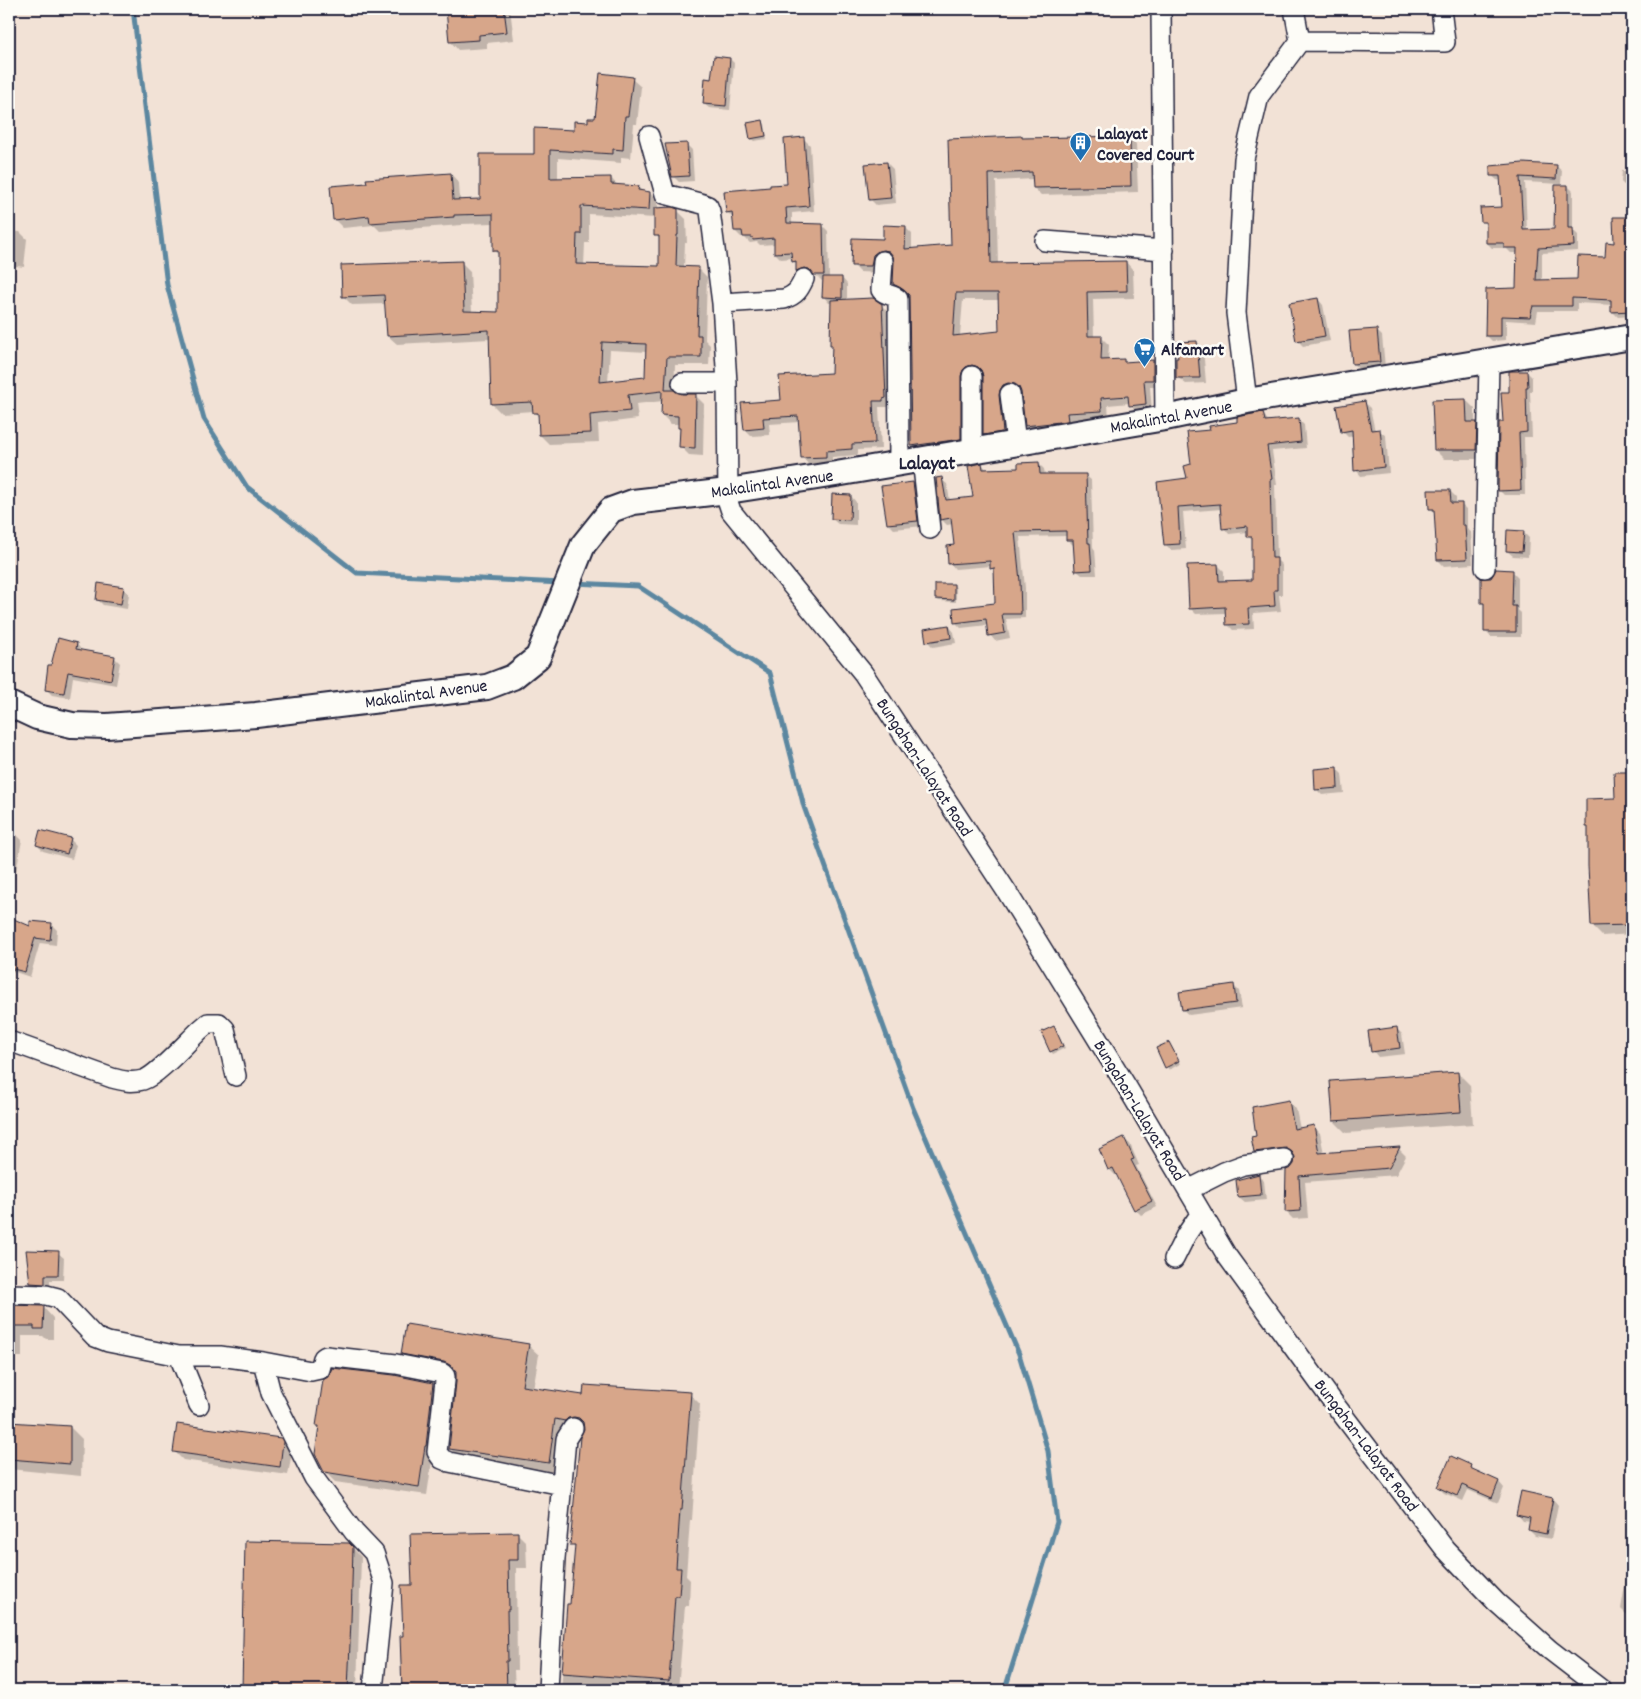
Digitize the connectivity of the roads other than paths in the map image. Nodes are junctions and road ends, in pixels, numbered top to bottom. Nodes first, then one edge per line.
1 (1162, 9) edge
2 (1294, 9) edge
3 (1441, 9) edge
4 (1300, 41) junction
5 (649, 136) dead end
6 (1045, 241) dead end
7 (1164, 250) junction
8 (883, 261) dead end
9 (804, 279) dead end
10 (722, 303) junction
11 (1632, 337) edge
12 (1489, 361) junction
13 (972, 376) dead end
14 (682, 383) dead end
15 (727, 383) junction
16 (1010, 394) dead end
17 (1247, 401) junction
18 (1165, 418) junction
19 (1016, 443) junction
20 (972, 450) junction
21 (922, 459) junction
22 (899, 463) junction
23 (728, 491) junction
24 (930, 529) dead end
25 (1485, 568) dead end
26 (9, 704) edge
27 (9, 1040) edge
28 (236, 1076) dead end
29 (1284, 1159) dead end
30 (1188, 1190) junction
31 (1201, 1213) junction
32 (1174, 1259) dead end
33 (9, 1294) edge
34 (179, 1356) junction
35 (263, 1362) junction
36 (199, 1406) dead end
37 (573, 1428) dead end
38 (562, 1485) junction
39 (373, 1690) edge
40 (548, 1690) edge
41 (1602, 1690) edge

1 - 7 street
2 - 4 street
3 - 4 street
4 - 17 street
5 - 10 street, Bungahan-Lalayat Road
6 - 7 street
7 - 18 street
8 - 22 street
9 - 10 street
10 - 15 street, Bungahan-Lalayat Road
11 - 12 main road, Makalintal Avenue
12 - 17 main road, Makalintal Avenue
12 - 25 street
13 - 20 street
14 - 15 street
15 - 23 street, Bungahan-Lalayat Road
16 - 19 street
17 - 18 main road, Makalintal Avenue
18 - 19 main road, Makalintal Avenue
19 - 20 main road, Makalintal Avenue
20 - 21 main road, Makalintal Avenue
21 - 22 main road, Makalintal Avenue
21 - 24 street
22 - 23 main road, Makalintal Avenue
23 - 26 main road, Makalintal Avenue
23 - 30 street, Bungahan-Lalayat Road
27 - 28 street
29 - 30 street
30 - 31 street, Bungahan-Lalayat Road
31 - 32 street
31 - 41 street, Bungahan-Lalayat Road
33 - 34 street
34 - 35 street
34 - 36 street
35 - 38 street
35 - 39 street
37 - 38 street
38 - 40 street

